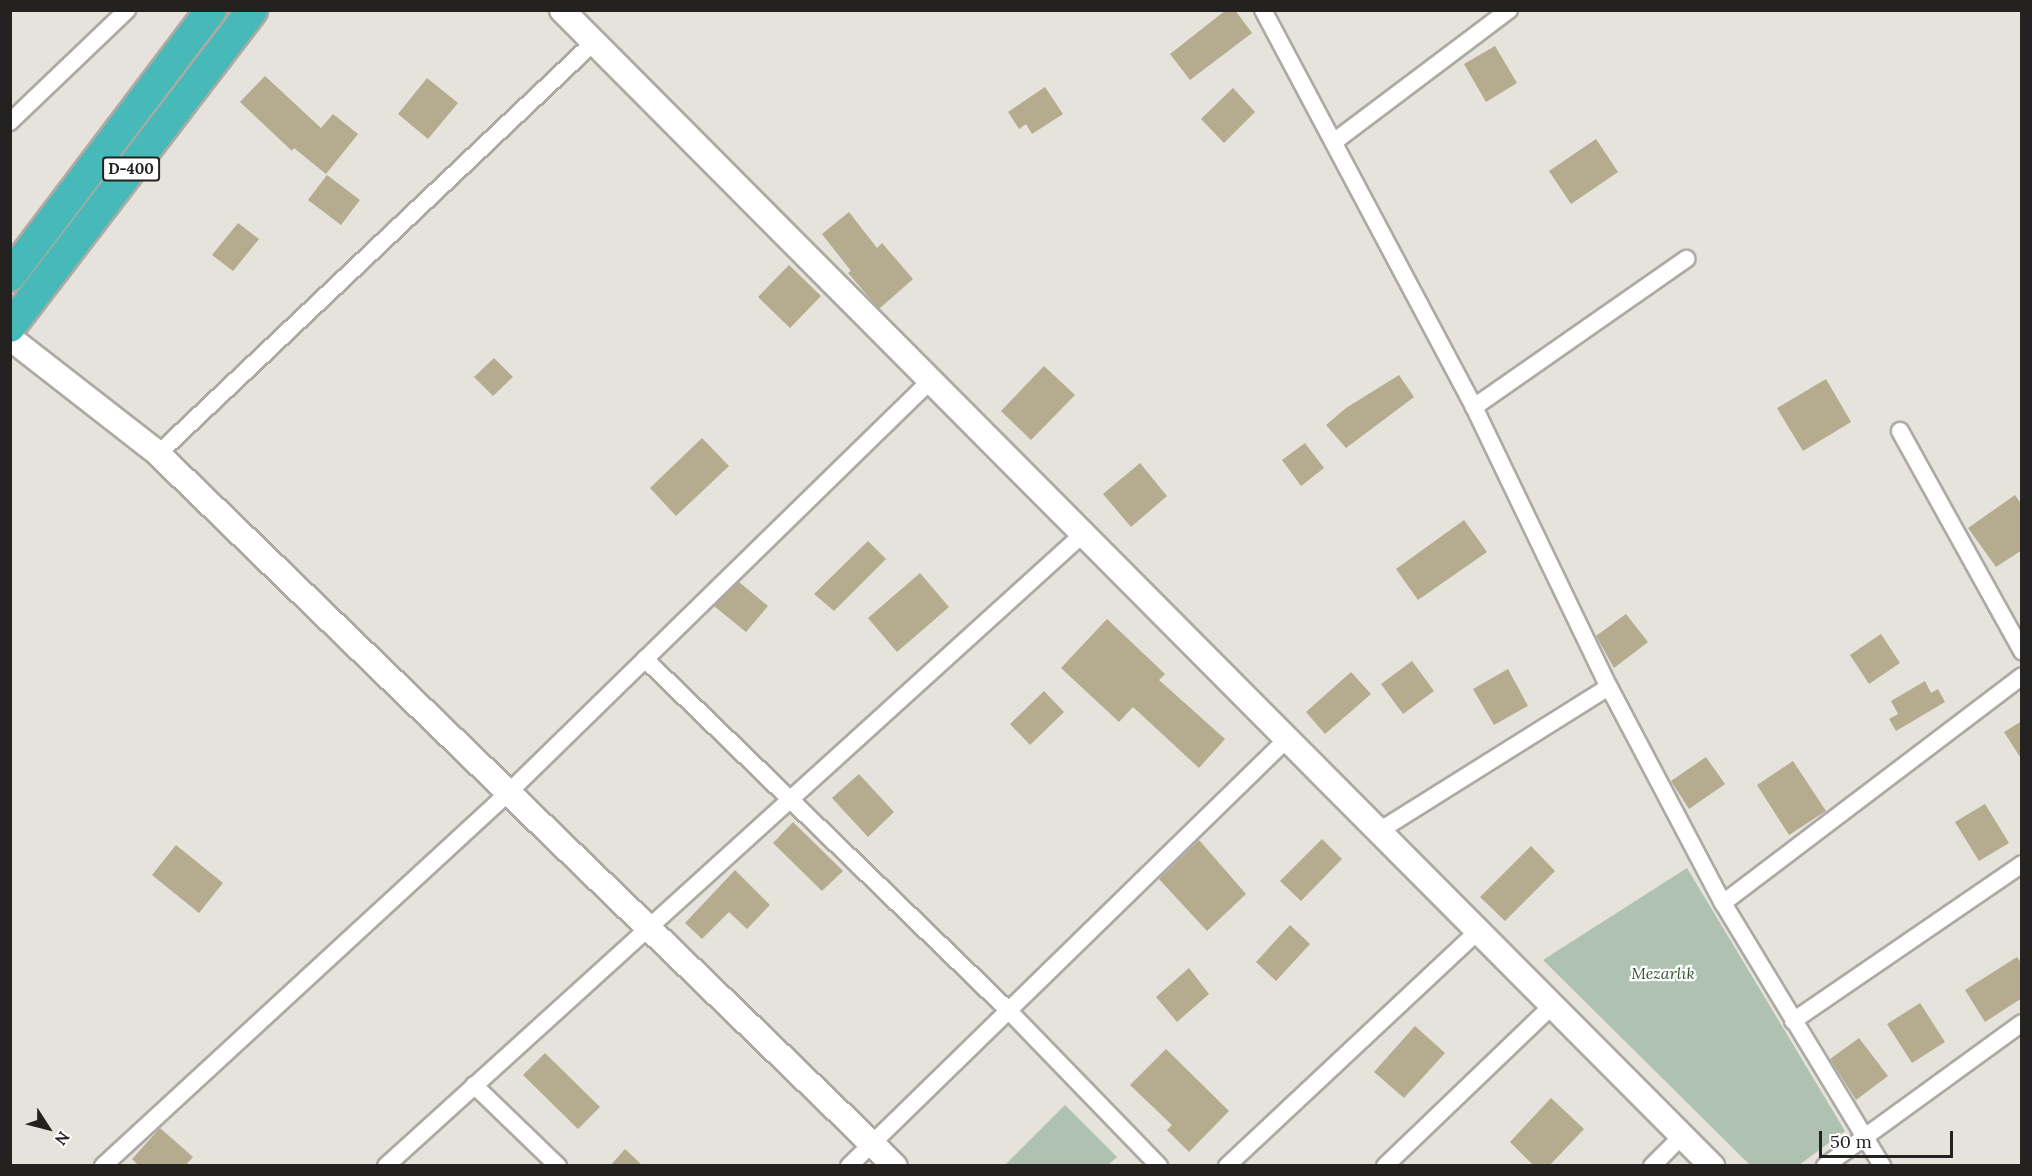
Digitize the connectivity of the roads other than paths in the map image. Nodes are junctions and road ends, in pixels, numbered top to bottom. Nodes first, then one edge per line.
1 (127, 10) edge
2 (211, 10) edge
3 (252, 10) edge
4 (562, 10) edge
5 (1263, 10) edge
6 (1509, 10) edge
7 (594, 42) junction
8 (10, 122) edge
9 (1335, 141) junction
10 (1686, 259) dead end
11 (10, 276) edge
12 (10, 327) edge
13 (10, 338) edge
14 (930, 381) junction
15 (1474, 407) junction
16 (1900, 431) dead end
17 (158, 454) junction
18 (1083, 534) junction
19 (2022, 651) edge
20 (645, 659) junction
21 (2022, 676) edge
22 (1610, 687) junction
23 (1287, 739) junction
24 (509, 792) junction
25 (789, 798) junction
26 (1379, 831) junction
27 (2022, 864) edge
28 (1723, 903) junction
29 (647, 925) junction
30 (1478, 931) junction
31 (1552, 1006) junction
32 (1008, 1011) junction
33 (1793, 1021) junction
34 (2022, 1023) edge
35 (474, 1085) junction
36 (1682, 1136) junction
37 (1863, 1137) junction
38 (874, 1141) junction
39 (103, 1166) edge
40 (386, 1166) edge
41 (558, 1166) edge
42 (849, 1166) edge
43 (895, 1166) edge
44 (1159, 1166) edge
45 (1227, 1166) edge
46 (1385, 1166) edge
47 (1652, 1166) edge
48 (1712, 1166) edge
49 (1825, 1166) edge
50 (1882, 1166) edge

1 - 8 street
2 - 11 highway, D-400
3 - 12 highway, D-400
4 - 7 street
5 - 9 street
6 - 9 street
7 - 14 street
7 - 17 street
9 - 15 street
10 - 15 street
13 - 17 street
14 - 18 street
14 - 20 street
15 - 22 street
16 - 19 street
17 - 24 street
18 - 23 street
18 - 25 street
20 - 24 street
20 - 25 street
21 - 28 street
22 - 26 street
22 - 28 street
23 - 26 street
23 - 32 street
24 - 29 street
24 - 39 street
25 - 29 street
25 - 32 street
26 - 30 street
27 - 33 street
28 - 33 street
29 - 35 street
29 - 38 street
30 - 31 street
30 - 45 street
31 - 36 street
31 - 46 street
32 - 38 street
32 - 44 street
33 - 37 street
34 - 37 street
35 - 40 street
35 - 41 street
36 - 47 street
36 - 48 street
37 - 49 street
37 - 50 street
38 - 42 street
38 - 43 street

